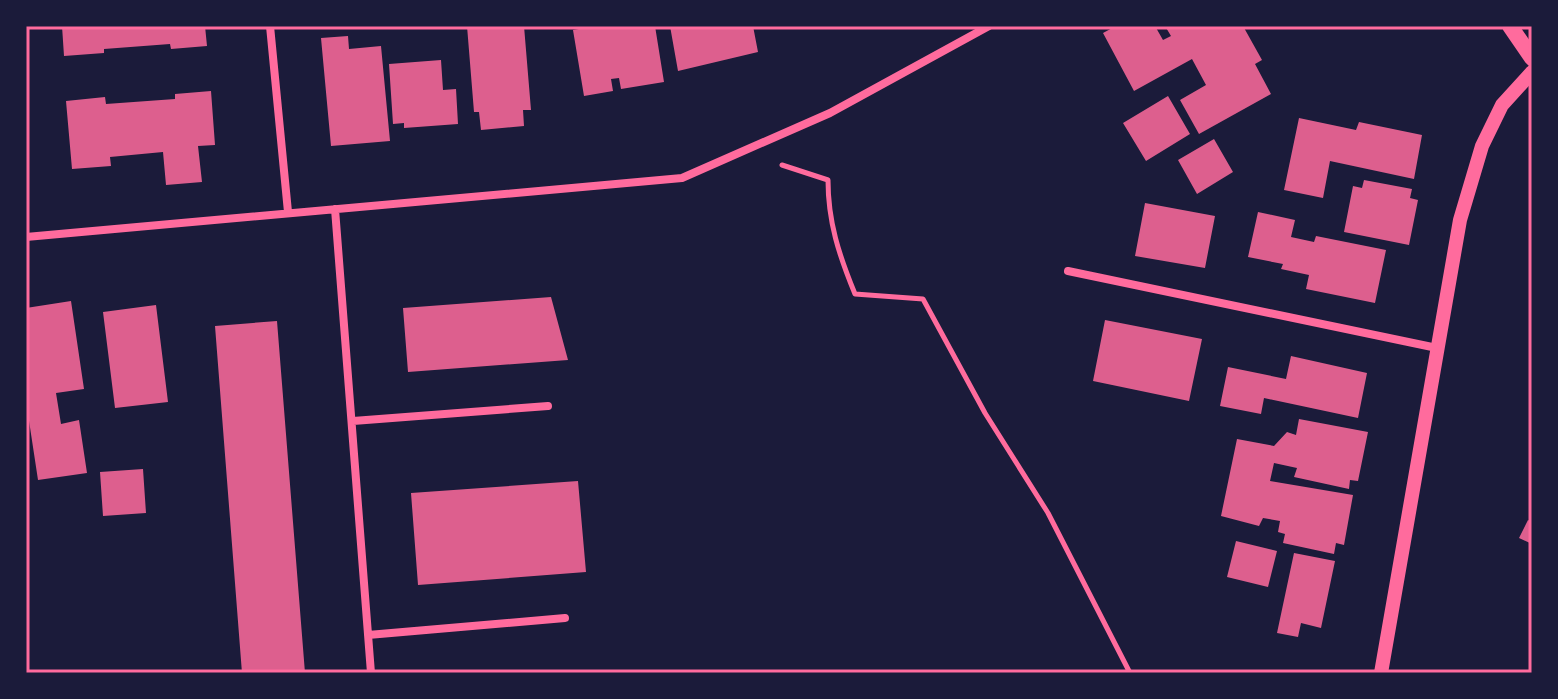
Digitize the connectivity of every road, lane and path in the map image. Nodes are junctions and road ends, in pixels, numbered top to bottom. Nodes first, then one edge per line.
1 (270, 26) edge
2 (989, 26) edge
3 (1510, 26) edge
4 (1532, 58) edge
5 (1532, 72) edge
6 (782, 165) dead end
7 (335, 209) junction
8 (288, 212) junction
9 (26, 237) edge
10 (1068, 271) dead end
11 (1437, 348) junction
12 (548, 406) dead end
13 (353, 421) junction
14 (565, 618) dead end
15 (368, 635) junction
16 (371, 673) edge
17 (1130, 673) edge
18 (1381, 673) edge

1 - 8 street
2 - 7 street
3 - 4 main road
5 - 11 street
6 - 17 path
7 - 8 street
7 - 13 street
8 - 9 street
10 - 11 street
11 - 18 street
12 - 13 street
13 - 15 street
14 - 15 street
15 - 16 street

